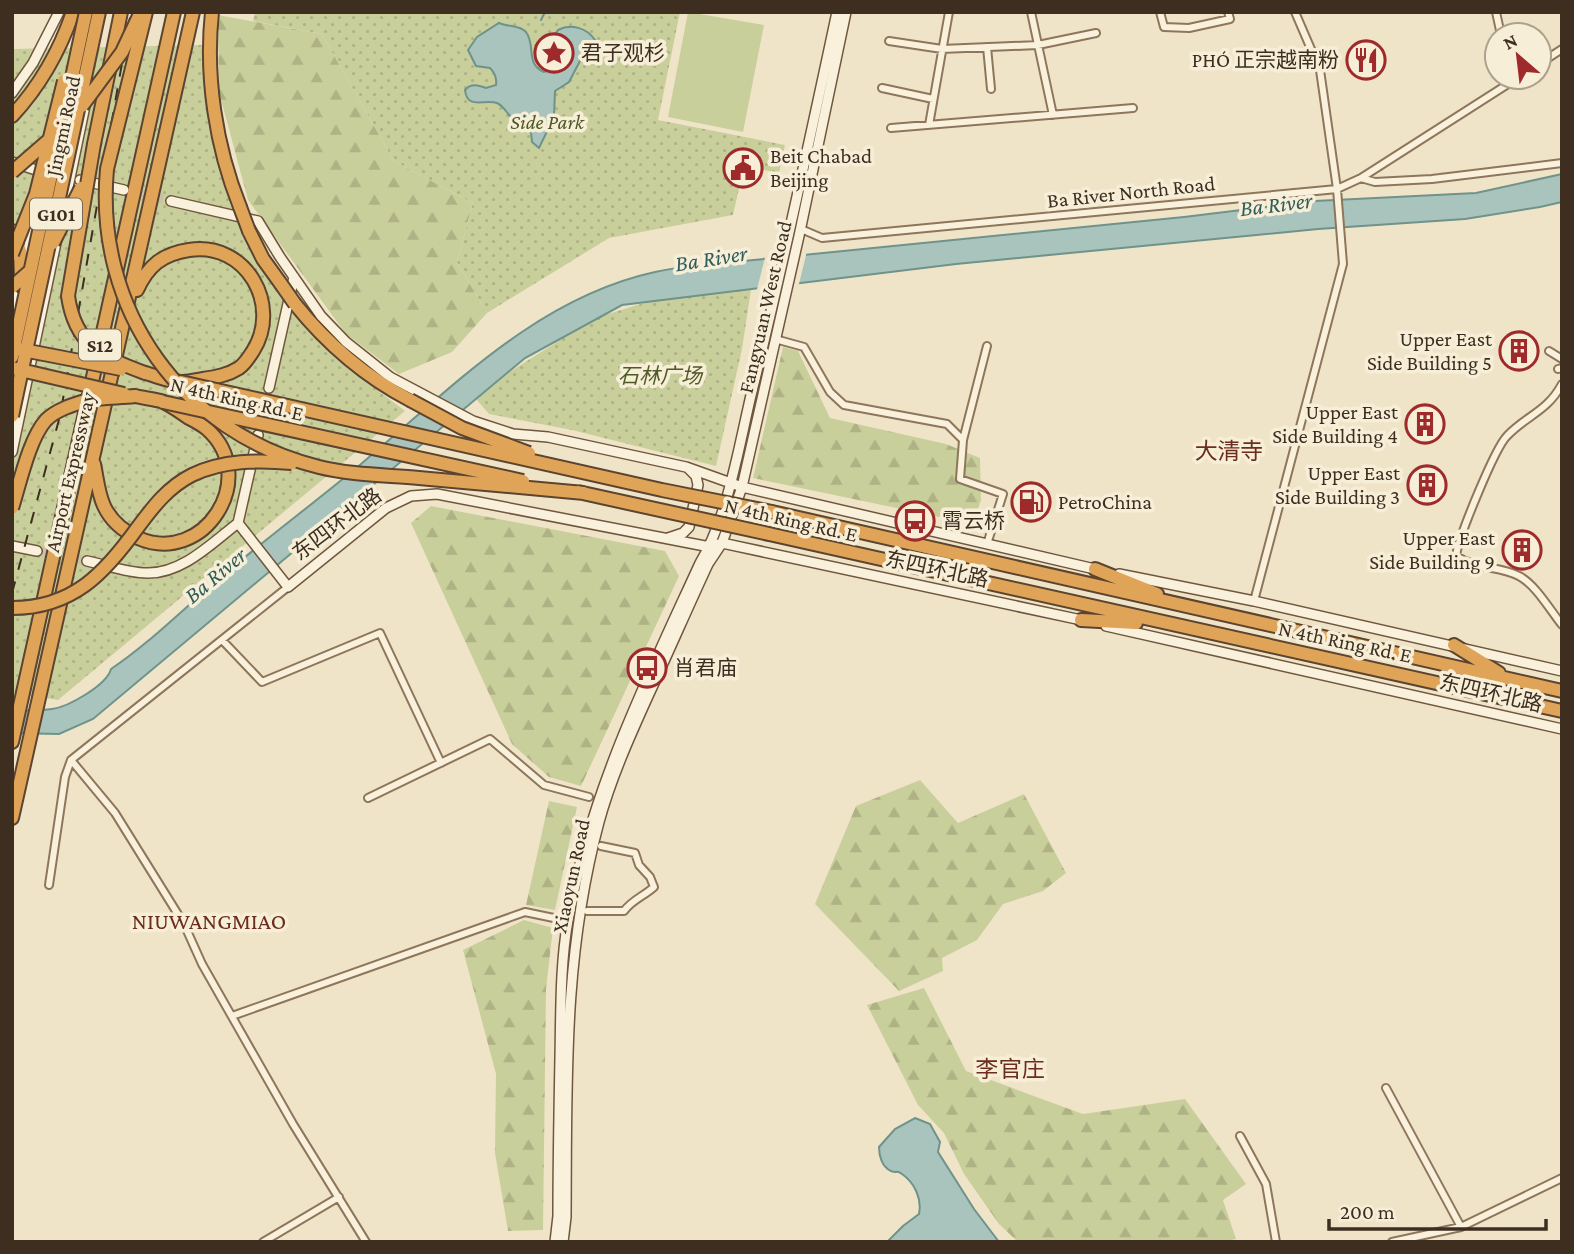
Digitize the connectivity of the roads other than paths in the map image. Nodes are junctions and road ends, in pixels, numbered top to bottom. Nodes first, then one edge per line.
1 (59, 12) edge
2 (73, 12) edge
3 (84, 12) edge
4 (99, 12) edge
5 (105, 12) edge
6 (121, 12) edge
7 (144, 12) edge
8 (174, 12) edge
9 (193, 12) edge
10 (212, 12) edge
11 (837, 12) edge
12 (846, 12) edge
13 (949, 12) edge
14 (1031, 12) edge
15 (1160, 12) edge
16 (1228, 12) edge
17 (1295, 12) edge
18 (1096, 33) dead end
19 (80, 39) junction
20 (888, 41) dead end
21 (1038, 45) junction
22 (987, 47) junction
23 (942, 49) junction
24 (882, 88) dead end
25 (991, 89) dead end
26 (1494, 91) edge
27 (12, 93) edge
28 (933, 99) junction
29 (1133, 108) dead end
30 (1053, 115) junction
31 (12, 116) edge
32 (929, 125) junction
33 (891, 128) dead end
34 (94, 144) junction
35 (12, 162) edge
36 (1562, 163) edge
37 (39, 171) dead end
38 (12, 172) edge
39 (1361, 178) junction
40 (80, 180) dead end
41 (124, 190) tunnel mouth
42 (1337, 192) junction
43 (171, 201) tunnel mouth
44 (12, 231) edge
45 (797, 233) junction
46 (12, 254) edge
47 (293, 277) junction
48 (17, 283) edge
49 (779, 298) junction
50 (127, 309) junction
51 (12, 322) edge
52 (775, 339) junction
53 (987, 346) dead end
54 (12, 348) edge
55 (1549, 351) dead end
56 (12, 358) edge
57 (1562, 359) edge
58 (12, 368) edge
59 (145, 373) junction
60 (181, 382) junction
61 (1562, 384) edge
62 (268, 388) tunnel mouth
63 (135, 396) junction
64 (415, 397) junction
65 (163, 402) junction
66 (12, 416) edge
67 (258, 436) tunnel mouth
68 (962, 440) junction
69 (12, 452) edge
70 (93, 460) junction
71 (308, 464) junction
72 (561, 467) junction
73 (687, 467) junction
74 (730, 484) junction
75 (742, 486) junction
76 (584, 493) junction
77 (12, 508) edge
78 (238, 523) junction
79 (663, 539) junction
80 (722, 543) junction
81 (987, 544) junction
82 (12, 546) edge
83 (710, 547) junction
84 (37, 551) tunnel mouth
85 (88, 561) tunnel mouth
86 (1095, 569) junction
87 (288, 587) junction
88 (1254, 601) junction
89 (12, 608) edge
90 (1196, 609) junction
91 (1081, 620) junction
92 (1176, 625) junction
93 (1562, 625) edge
94 (222, 639) junction
95 (1454, 645) junction
96 (1562, 671) edge
97 (1508, 678) junction
98 (1562, 691) edge
99 (1562, 710) edge
100 (1562, 730) edge
101 (12, 742) edge
102 (71, 760) junction
103 (442, 763) junction
104 (589, 797) dead end
105 (368, 798) dead end
106 (12, 818) edge
107 (601, 846) dead end
108 (49, 885) dead end
109 (587, 911) dead end
110 (568, 921) junction
111 (232, 1016) junction
112 (1386, 1088) dead end
113 (1240, 1136) dead end
114 (1562, 1178) edge
115 (339, 1197) junction
116 (1461, 1227) junction
117 (263, 1242) edge
118 (366, 1242) edge
119 (555, 1242) edge
120 (564, 1242) edge
121 (1276, 1242) edge
122 (1392, 1242) edge

1 - 27 street
2 - 31 highway
3 - 19 highway, G101, bridge
3 - 48 street, Jingmi Road / G101
4 - 66 highway, G101, bridge
5 - 69 street, Jingmi Road / G101
6 - 34 highway
7 - 38 highway, bridge
7 - 71 highway, bridge
8 - 101 highway, Airport Expressway / S12
9 - 50 highway, Airport Expressway / S12
10 - 64 highway, bridge
11 - 45 street, Fangyuan West Road
12 - 45 street, Fangyuan West Road
13 - 23 street
14 - 21 street
15 - 16 street
17 - 42 street
18 - 21 street
19 - 46 highway, bridge
19 - 56 highway, G101, bridge
20 - 23 street
21 - 22 street
21 - 30 street
22 - 23 street
22 - 25 street
23 - 28 street
24 - 28 street
26 - 39 street, Ba River North Road
28 - 32 street
29 - 30 street
30 - 32 street
32 - 33 street
34 - 48 highway, bridge
34 - 59 highway, bridge
35 - 37 street
36 - 39 street
39 - 42 street, Ba River North Road
40 - 41 street
42 - 45 street, Ba River North Road
42 - 88 street
43 - 47 street, 东四环北路
44 - 48 highway
45 - 49 street, Fangyuan West Road
47 - 62 street
47 - 64 street, 东四环北路
48 - 51 street, Jingmi Road / G101
49 - 52 street, Fangyuan West Road
49 - 74 street, Fangyuan West Road
50 - 60 highway
50 - 70 highway, Airport Expressway / S12
52 - 68 street
52 - 75 street, Fangyuan West Road
53 - 68 street
54 - 59 highway, N 4th Ring Rd. E, bridge
55 - 57 street
58 - 63 highway, N 4th Ring Rd. E, bridge
59 - 60 highway, N 4th Ring Rd. E, bridge
60 - 72 highway, N 4th Ring Rd. E, bridge
61 - 93 street
63 - 65 highway, N 4th Ring Rd. E
63 - 77 highway, bridge
64 - 72 highway, bridge
64 - 73 street, 东四环北路
65 - 70 highway, bridge
65 - 76 highway, N 4th Ring Rd. E, bridge
67 - 78 street
68 - 81 street
70 - 106 highway, Airport Expressway / S12
71 - 76 highway, bridge
71 - 89 highway, bridge
72 - 90 highway, N 4th Ring Rd. E, bridge
73 - 74 street, 东四环北路
73 - 79 street
74 - 75 street, 东四环北路
74 - 83 street, Fangyuan West Road
75 - 80 street, Fangyuan West Road
75 - 81 street, 东四环北路
76 - 92 highway, N 4th Ring Rd. E, bridge
78 - 85 street
78 - 87 street
79 - 83 street, 东四环北路
79 - 87 street, 东四环北路
80 - 83 street, 东四环北路
80 - 91 street, 东四环北路
80 - 120 street, Xiaoyun Road
81 - 86 street, 东四环北路
82 - 84 street
83 - 110 street, Xiaoyun Road
86 - 88 street, 东四环北路
86 - 90 highway
87 - 94 street
88 - 95 street, 东四环北路
90 - 97 highway, N 4th Ring Rd. E
91 - 92 highway
91 - 100 street, 东四环北路
92 - 99 highway, N 4th Ring Rd. E
94 - 102 street
94 - 103 street
95 - 96 street, 东四环北路
95 - 97 highway
97 - 98 highway, N 4th Ring Rd. E
102 - 108 street
102 - 111 street
103 - 104 street
103 - 105 street
107 - 109 street
110 - 111 street
110 - 119 street, Xiaoyun Road
111 - 115 street
112 - 116 street
113 - 121 street
114 - 116 street
115 - 117 street
115 - 118 street
116 - 122 street

